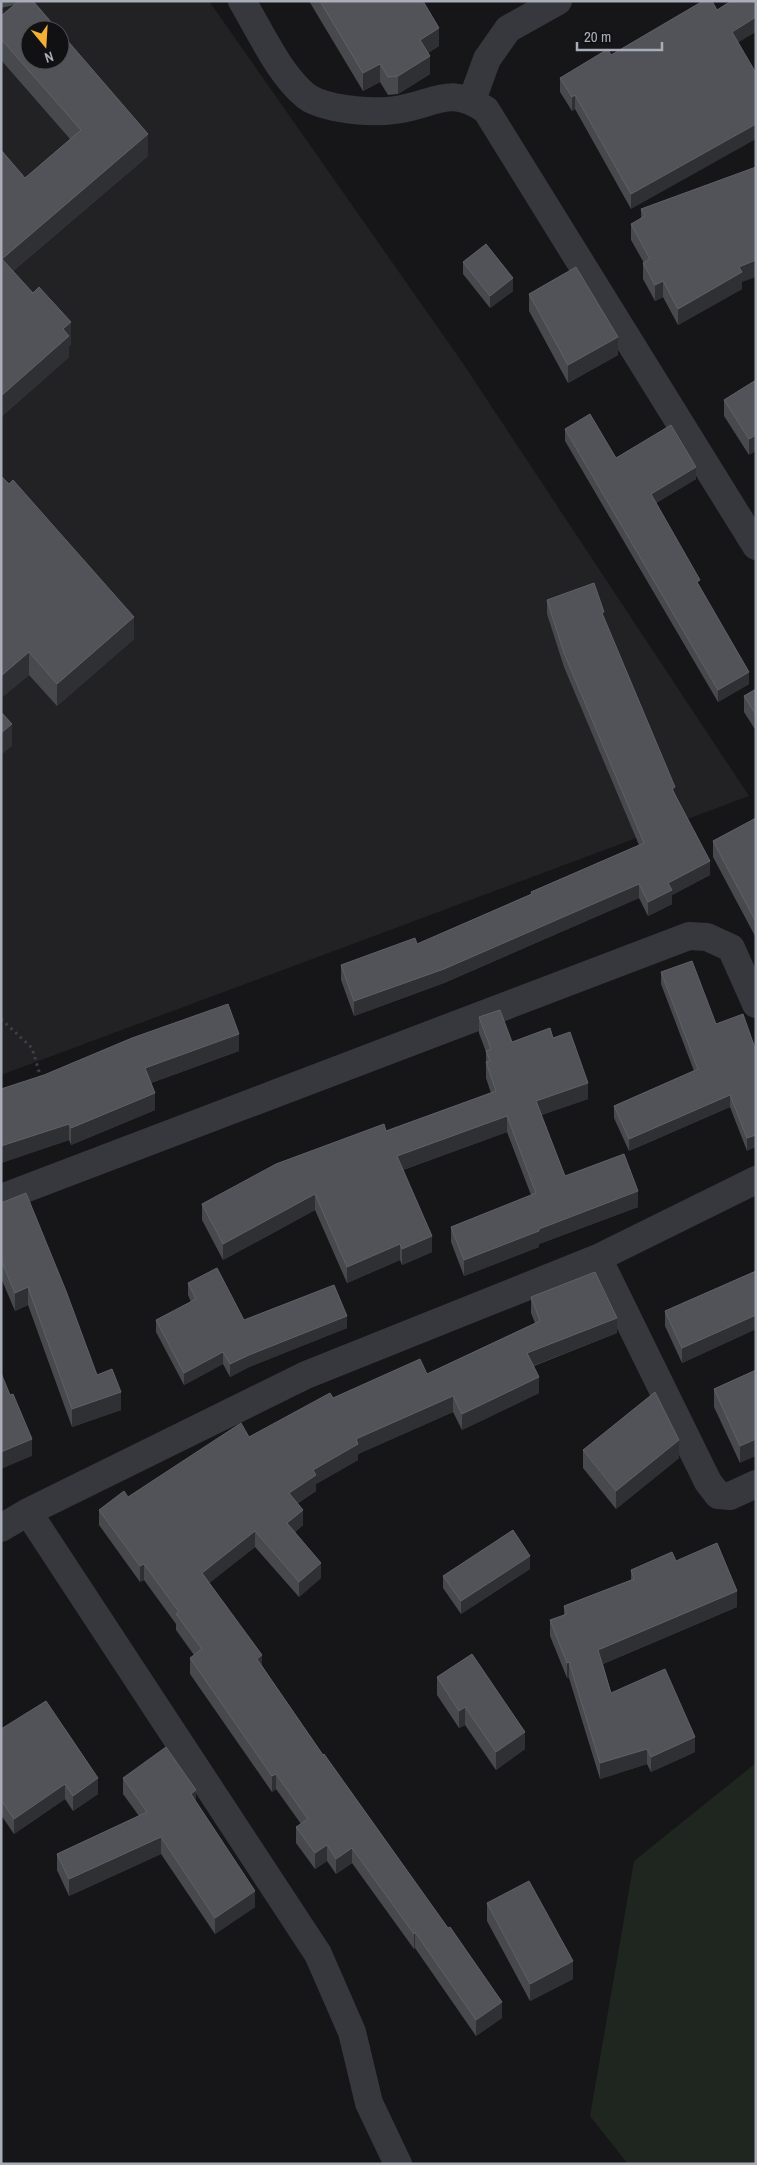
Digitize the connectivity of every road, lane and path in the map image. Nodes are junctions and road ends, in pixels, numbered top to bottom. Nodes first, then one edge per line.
1 (242, 1) edge
2 (558, 1) edge
3 (472, 100) junction
4 (756, 546) edge
5 (756, 1004) edge
6 (1, 1019) edge
7 (42, 1084) edge
8 (756, 1180) edge
9 (1, 1198) edge
10 (598, 1258) junction
11 (756, 1484) edge
12 (28, 1512) junction
13 (1, 1528) edge
14 (398, 2164) edge

1 - 3 street
2 - 3 street
3 - 4 street
5 - 9 street
6 - 7 path
8 - 10 street
10 - 11 street
10 - 12 street
12 - 13 street
12 - 14 street

